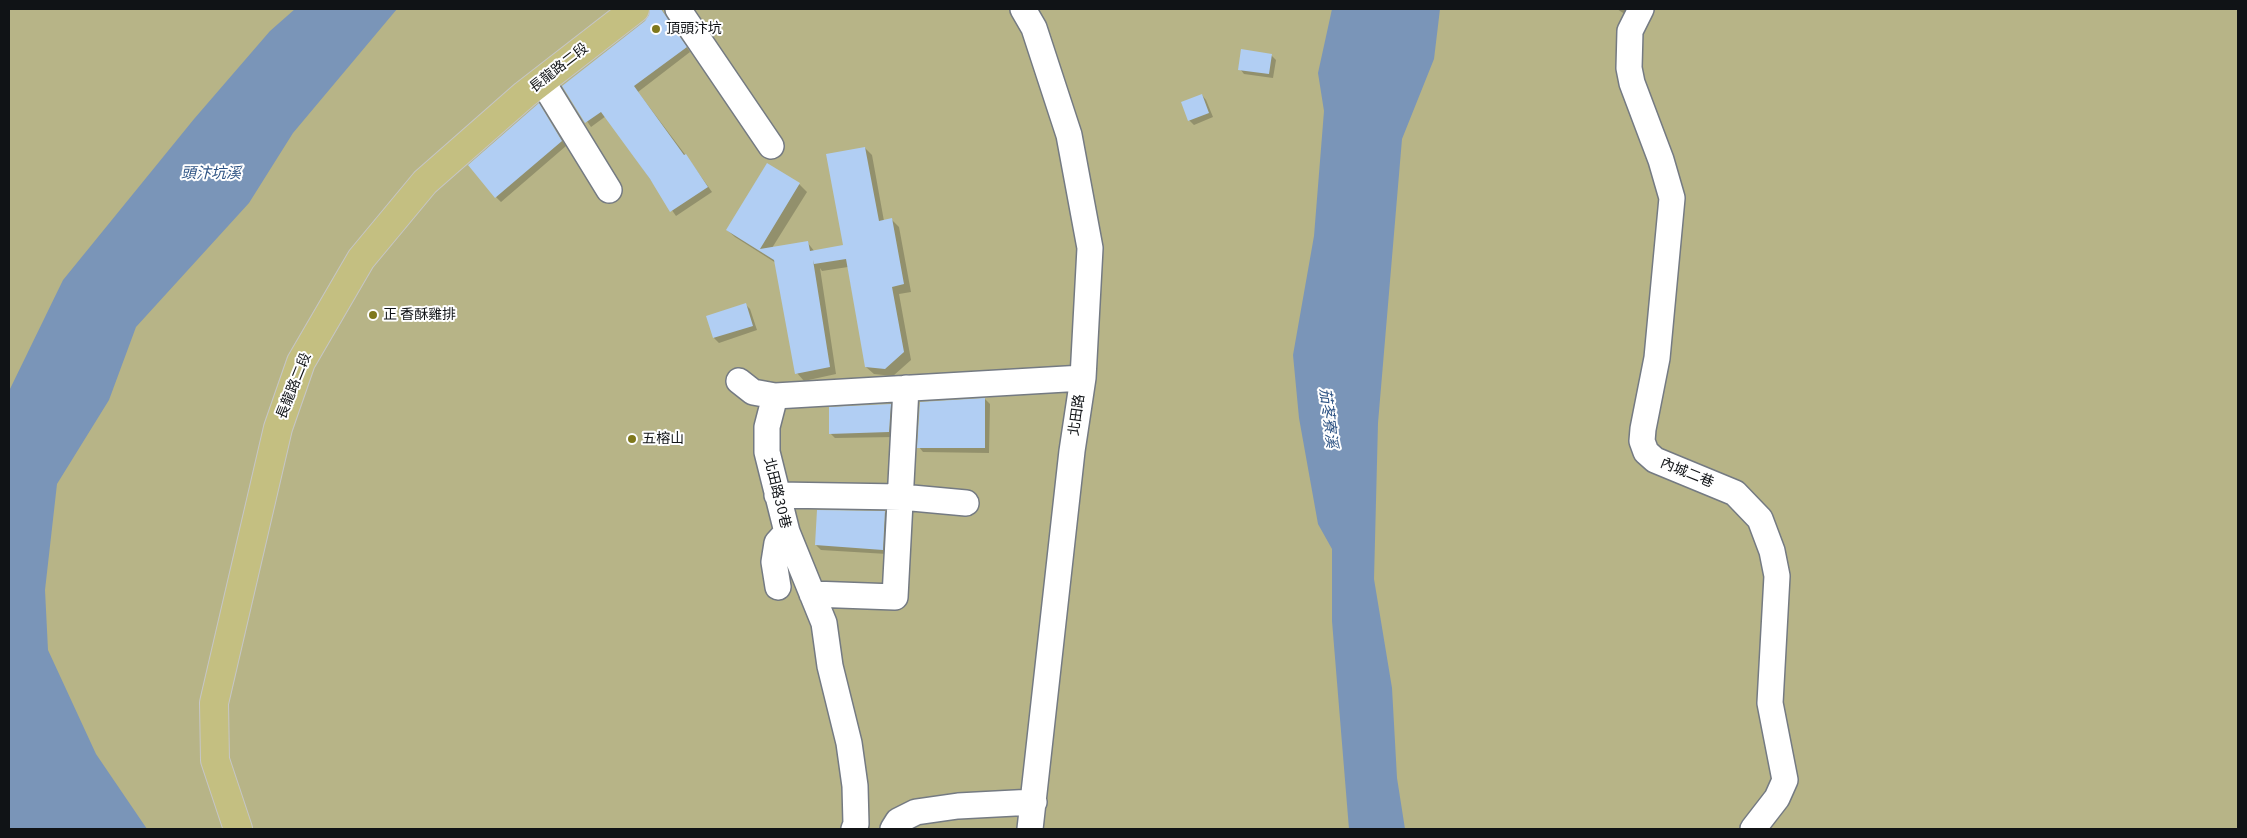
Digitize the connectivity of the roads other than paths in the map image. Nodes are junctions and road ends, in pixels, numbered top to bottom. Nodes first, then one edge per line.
1 (636, 9) edge
2 (678, 9) edge
3 (1023, 9) edge
4 (1640, 9) edge
5 (542, 81) junction
6 (771, 146) dead end
7 (609, 190) dead end
8 (1083, 378) junction
9 (739, 381) dead end
10 (906, 388) junction
11 (776, 396) junction
12 (777, 495) junction
13 (901, 497) junction
14 (966, 502) dead end
15 (787, 532) junction
16 (778, 587) dead end
17 (812, 594) junction
18 (1034, 802) junction
19 (238, 829) edge
20 (854, 829) edge
21 (893, 829) edge
22 (1030, 829) edge
23 (1753, 829) edge

1 - 5 main road, 長龍路二段
2 - 6 street
3 - 8 street, 北田路
4 - 23 street, 內城二巷
5 - 7 street
5 - 19 main road, 長龍路二段
8 - 10 street
8 - 18 street, 北田路
9 - 11 street
10 - 11 street
10 - 13 street
11 - 12 street, 北田路30巷
12 - 13 street
12 - 15 street, 北田路30巷
13 - 14 street
13 - 17 street
15 - 16 street
15 - 17 street, 北田路30巷
17 - 20 street, 北田路30巷
18 - 21 street
18 - 22 street, 北田路

